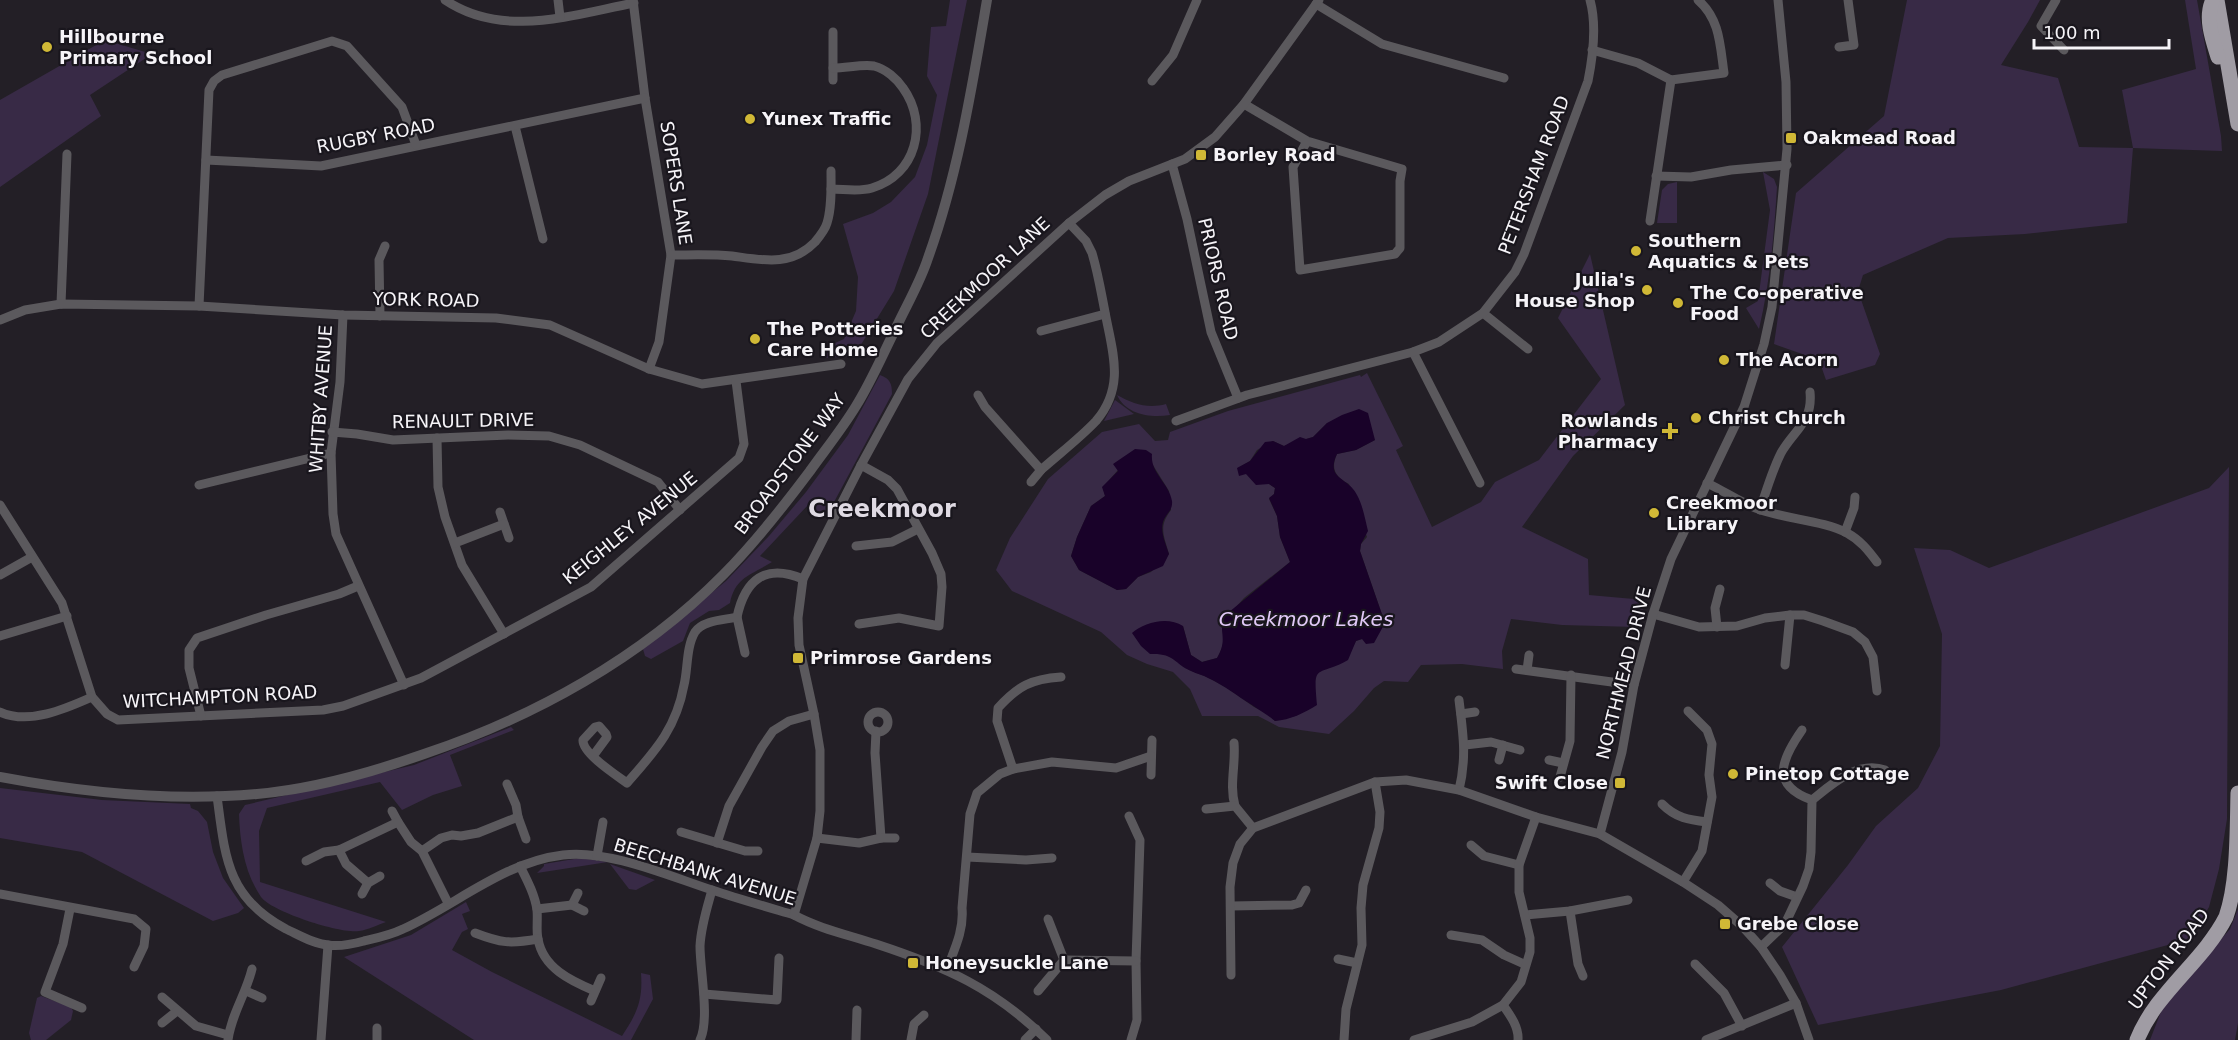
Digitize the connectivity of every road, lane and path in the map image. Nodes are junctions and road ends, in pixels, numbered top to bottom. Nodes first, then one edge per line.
1 (445, 0) edge
2 (558, 0) edge
3 (987, 0) edge
4 (1197, 0) edge
5 (1590, 0) edge
6 (1698, 0) edge
7 (1778, 0) edge
8 (1848, 0) edge
9 (2056, 0) edge
10 (2215, 0) edge
11 (633, 1) edge
12 (1317, 2) edge
13 (560, 17) junction
14 (833, 32) dead end
15 (1839, 47) dead end
16 (1592, 50) junction
17 (2064, 51) dead end
18 (833, 68) junction
19 (1504, 78) dead end
20 (833, 80) dead end
21 (1671, 80) junction
22 (1152, 81) dead end
23 (645, 98) junction
24 (1244, 104) junction
25 (2237, 119) edge
26 (515, 126) junction
27 (1307, 141) junction
28 (416, 145) junction
29 (69, 159) dead end
30 (206, 160) junction
31 (1172, 164) junction
32 (1786, 165) junction
33 (831, 171) dead end
34 (1656, 176) junction
35 (831, 189) junction
36 (1650, 221) dead end
37 (1070, 223) junction
38 (543, 239) dead end
39 (385, 246) dead end
40 (671, 255) junction
41 (61, 304) junction
42 (200, 306) junction
43 (1483, 313) junction
44 (1105, 314) junction
45 (343, 315) junction
46 (380, 316) junction
47 (0, 320) edge
48 (1041, 331) dead end
49 (1528, 349) dead end
50 (1413, 352) junction
51 (841, 364) dead end
52 (648, 369) junction
53 (736, 381) junction
54 (1810, 392) dead end
55 (978, 395) dead end
56 (1238, 398) junction
57 (1176, 421) dead end
58 (332, 432) junction
59 (437, 438) junction
60 (331, 453) junction
61 (861, 465) junction
62 (1041, 470) junction
63 (1031, 482) dead end
64 (1480, 483) dead end
65 (1707, 483) junction
66 (199, 485) dead end
67 (1855, 497) dead end
68 (0, 505) edge
69 (680, 510) junction
70 (1760, 510) junction
71 (500, 513) dead end
72 (504, 524) junction
73 (918, 529) junction
74 (1845, 532) junction
75 (508, 538) dead end
76 (455, 543) junction
77 (856, 546) dead end
78 (32, 557) junction
79 (1877, 562) dead end
80 (0, 575) edge
81 (803, 579) junction
82 (358, 586) junction
83 (1720, 589) dead end
84 (1653, 614) junction
85 (1790, 615) junction
86 (67, 616) junction
87 (737, 617) junction
88 (859, 624) dead end
89 (1717, 627) junction
90 (504, 634) junction
91 (0, 636) edge
92 (745, 653) dead end
93 (1529, 655) dead end
94 (1785, 665) dead end
95 (1516, 669) dead end
96 (1527, 670) junction
97 (1571, 675) junction
98 (1061, 677) dead end
99 (1634, 685) junction
100 (404, 686) junction
101 (1877, 691) dead end
102 (92, 697) junction
103 (1459, 700) dead end
104 (1688, 711) dead end
105 (0, 712) edge
106 (1475, 712) dead end
107 (814, 714) junction
108 (1461, 714) junction
109 (201, 716) junction
110 (1802, 730) dead end
111 (876, 732) dead end
112 (1152, 740) dead end
113 (1234, 743) dead end
114 (1465, 745) junction
115 (1503, 745) junction
116 (1520, 750) dead end
117 (592, 756) dead end
118 (1151, 756) junction
119 (1500, 760) dead end
120 (1549, 760) dead end
121 (1563, 763) junction
122 (1013, 769) junction
123 (1885, 770) dead end
124 (1151, 775) dead end
125 (0, 777) edge
126 (1560, 777) dead end
127 (1375, 782) junction
128 (627, 783) junction
129 (507, 784) dead end
130 (1459, 790) junction
131 (621, 793) dead end
132 (2238, 793) edge
133 (217, 796) junction
134 (1812, 800) junction
135 (1662, 804) dead end
136 (1234, 806) junction
137 (1206, 809) dead end
138 (392, 811) dead end
139 (1129, 816) dead end
140 (518, 817) junction
141 (1536, 817) junction
142 (398, 822) junction
143 (603, 822) dead end
144 (1707, 822) junction
145 (1253, 828) junction
146 (681, 832) dead end
147 (1600, 834) junction
148 (817, 838) junction
149 (880, 838) junction
150 (895, 838) dead end
151 (526, 839) dead end
152 (717, 843) junction
153 (1470, 845) dead end
154 (339, 850) junction
155 (422, 851) junction
156 (758, 851) dead end
157 (597, 856) junction
158 (967, 858) junction
159 (1052, 858) dead end
160 (306, 861) dead end
161 (520, 866) junction
162 (1519, 866) junction
163 (380, 876) dead end
164 (1683, 882) junction
165 (368, 883) junction
166 (1770, 883) dead end
167 (712, 890) junction
168 (1306, 890) dead end
169 (578, 893) dead end
170 (0, 894) edge
171 (362, 894) dead end
172 (1797, 897) junction
173 (1628, 900) dead end
174 (448, 903) junction
175 (572, 905) junction
176 (1231, 906) junction
177 (70, 909) junction
178 (537, 909) junction
179 (584, 911) dead end
180 (1570, 911) junction
181 (794, 915) junction
182 (1525, 915) junction
183 (1048, 919) dead end
184 (493, 927) dead end
185 (475, 933) dead end
186 (1451, 935) dead end
187 (489, 938) junction
188 (538, 939) junction
189 (328, 945) junction
190 (1761, 947) junction
191 (779, 958) dead end
192 (1338, 959) dead end
193 (1064, 960) junction
194 (1136, 962) junction
195 (1357, 963) junction
196 (1524, 964) junction
197 (1695, 964) dead end
198 (134, 967) dead end
199 (252, 969) dead end
200 (947, 969) junction
201 (1231, 975) dead end
202 (1583, 976) dead end
203 (601, 978) dead end
204 (246, 991) junction
205 (595, 991) junction
206 (1038, 991) dead end
207 (704, 994) junction
208 (162, 997) dead end
209 (262, 998) dead end
210 (591, 1000) dead end
211 (777, 1000) junction
212 (789, 1002) dead end
213 (1796, 1003) junction
214 (1503, 1005) junction
215 (82, 1008) dead end
216 (857, 1010) dead end
217 (177, 1011) junction
218 (924, 1015) dead end
219 (162, 1023) dead end
220 (1742, 1026) junction
221 (377, 1028) dead end
222 (1036, 1029) junction
223 (228, 1037) edge
224 (1429, 1038) edge
225 (321, 1040) edge
226 (377, 1040) edge
227 (700, 1040) edge
228 (856, 1040) edge
229 (911, 1040) edge
230 (1025, 1040) edge
231 (1047, 1040) edge
232 (1131, 1040) edge
233 (1344, 1040) edge
234 (1414, 1040) edge
235 (1518, 1040) edge
236 (1706, 1040) edge
237 (1809, 1040) edge
238 (2137, 1040) edge

1 - 13 street
2 - 13 street
3 - 133 street, BROADSTONE WAY
4 - 22 street
5 - 16 street, PETERSHAM ROAD
6 - 21 street
7 - 32 street, NORTHMEAD DRIVE
8 - 15 street
9 - 17 street
10 - 25 highway
11 - 13 street
11 - 23 street, SOPERS LANE
12 - 19 street
12 - 24 street, CREEKMOOR LANE
14 - 18 street
16 - 21 street
16 - 43 street, PETERSHAM ROAD
18 - 20 street
18 - 35 street
21 - 34 street
23 - 26 street, RUGBY ROAD
23 - 40 street, SOPERS LANE
24 - 27 street
24 - 31 street, CREEKMOOR LANE
26 - 28 street, RUGBY ROAD
26 - 38 street
27 - 27 street
28 - 30 street, RUGBY ROAD
28 - 30 street
29 - 41 street
30 - 42 street
31 - 37 street, CREEKMOOR LANE
31 - 56 street, PRIORS ROAD
32 - 34 street
32 - 65 street, NORTHMEAD DRIVE
33 - 35 street
34 - 36 street
35 - 40 street
37 - 44 street
37 - 61 street, CREEKMOOR LANE
39 - 46 street
40 - 52 street, SOPERS LANE
41 - 42 street, YORK ROAD
41 - 47 street, YORK ROAD
42 - 45 street, YORK ROAD
43 - 49 street
43 - 50 street, PETERSHAM ROAD
44 - 48 street
44 - 62 street
45 - 46 street, YORK ROAD
45 - 58 street, WHITBY AVENUE
46 - 52 street, YORK ROAD
50 - 56 street, PETERSHAM ROAD
50 - 64 street
51 - 53 street, YORK ROAD
52 - 53 street, YORK ROAD
53 - 69 street, KEIGHLEY AVENUE
54 - 70 street
55 - 62 street
56 - 57 street, PETERSHAM ROAD
58 - 59 street, RENAULT DRIVE
58 - 60 street, WHITBY AVENUE
59 - 69 street, RENAULT DRIVE
59 - 76 street
60 - 66 street
60 - 82 street, WHITBY AVENUE
61 - 73 street
61 - 81 street, CREEKMOOR LANE
62 - 63 street
65 - 70 street
65 - 84 street, NORTHMEAD DRIVE
67 - 74 street
68 - 78 street, WITCHAMPTON ROAD
69 - 90 street, KEIGHLEY AVENUE
70 - 74 street
71 - 72 street
72 - 75 street
72 - 76 street
73 - 77 street
73 - 88 street
74 - 79 street
76 - 90 street
78 - 80 street
78 - 86 street, WITCHAMPTON ROAD
81 - 87 street
81 - 107 street, CREEKMOOR LANE
82 - 100 street, WHITBY AVENUE
82 - 109 street
83 - 89 street
84 - 89 street
84 - 99 street, NORTHMEAD DRIVE
85 - 89 street
85 - 94 street
85 - 101 street
86 - 91 street
86 - 102 street, WITCHAMPTON ROAD
87 - 92 street
87 - 128 street
90 - 100 street, KEIGHLEY AVENUE
93 - 96 street
95 - 96 street
96 - 97 street
97 - 99 street
97 - 121 street
98 - 122 street
99 - 147 street, NORTHMEAD DRIVE
100 - 109 street, WITCHAMPTON ROAD
102 - 105 street
102 - 109 street, WITCHAMPTON ROAD
103 - 108 street
104 - 144 street
106 - 108 street
107 - 148 street, CREEKMOOR LANE
107 - 152 street
108 - 114 street
110 - 134 street
111 - 149 street
112 - 118 street
113 - 136 street
114 - 115 street
114 - 130 street
115 - 116 street
115 - 119 street
117 - 128 street
118 - 122 street
118 - 124 street
120 - 121 street
121 - 126 street
122 - 158 street
123 - 134 street
125 - 133 street, BROADSTONE WAY
127 - 130 street
127 - 145 street
127 - 195 street
128 - 131 street
129 - 140 street
130 - 141 street
132 - 238 highway, UPTON ROAD
133 - 189 street, BEECHBANK AVENUE
134 - 172 street
135 - 144 street
136 - 137 street
136 - 145 street
138 - 142 street
139 - 194 street
140 - 151 street
140 - 155 street
141 - 147 street
141 - 162 street
142 - 154 street
142 - 155 street
143 - 157 street
144 - 164 street
145 - 176 street
146 - 152 street
147 - 164 street
148 - 149 street
148 - 181 street, CREEKMOOR LANE
149 - 150 street
152 - 156 street
153 - 162 street
154 - 160 street
154 - 165 street
155 - 174 street
157 - 161 street, BEECHBANK AVENUE
157 - 167 street, BEECHBANK AVENUE
158 - 159 street
158 - 200 street
161 - 174 street, BEECHBANK AVENUE
161 - 178 street
162 - 182 street
163 - 165 street
164 - 190 street
165 - 171 street
166 - 172 street
167 - 181 street, BEECHBANK AVENUE
167 - 207 street
168 - 176 street
169 - 175 street
170 - 177 street
172 - 190 street
173 - 180 street
174 - 189 street, BEECHBANK AVENUE
175 - 178 street
175 - 179 street
176 - 201 street
177 - 198 street
177 - 215 street
178 - 188 street
180 - 182 street
180 - 202 street
181 - 200 street, BEECHBANK AVENUE
182 - 196 street
183 - 193 street
184 - 187 street
185 - 187 street
186 - 196 street
187 - 188 street
188 - 205 street
189 - 225 street
190 - 213 street
191 - 211 street
192 - 195 street
193 - 194 street
193 - 206 street
194 - 232 street
195 - 233 street
196 - 214 street
197 - 220 street
199 - 204 street
200 - 222 street, BEECHBANK AVENUE
203 - 205 street
204 - 209 street
204 - 223 street
205 - 210 street
207 - 211 street
207 - 227 street
208 - 217 street
211 - 212 street
213 - 220 street
213 - 237 street
214 - 224 street
214 - 235 street
216 - 228 street
217 - 219 street
217 - 223 street
218 - 229 street
220 - 236 street
221 - 226 street
222 - 230 street
222 - 231 street, BEECHBANK AVENUE
224 - 234 street

